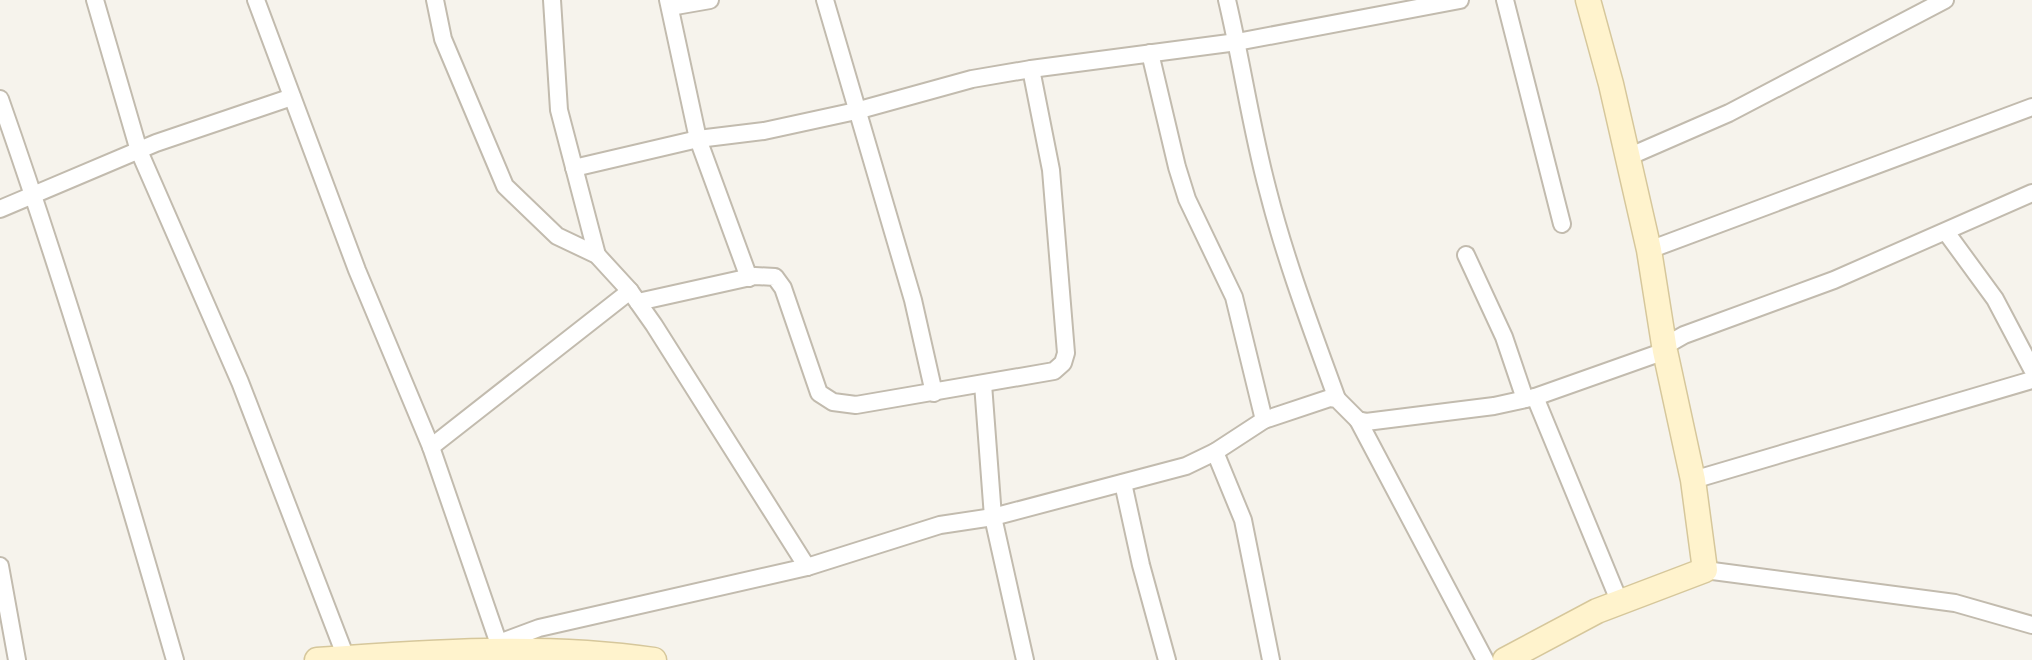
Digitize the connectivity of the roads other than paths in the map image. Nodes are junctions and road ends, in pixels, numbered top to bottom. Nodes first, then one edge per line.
1 (95, 0) edge
2 (256, 0) edge
3 (435, 0) edge
4 (552, 0) edge
5 (710, 0) edge
6 (825, 0) edge
7 (1227, 0) edge
8 (1460, 0) edge
9 (1505, 0) edge
10 (1588, 0) edge
11 (1945, 0) edge
12 (669, 3) edge
13 (1400, 6) edge
14 (1237, 42) junction
15 (1150, 53) junction
16 (1030, 69) junction
17 (292, 97) junction
18 (0, 99) edge
19 (2032, 107) edge
20 (856, 111) junction
21 (698, 139) junction
22 (139, 151) junction
23 (1628, 157) junction
24 (574, 168) junction
25 (2032, 193) edge
26 (34, 196) junction
27 (0, 208) edge
28 (1562, 224) dead end
29 (1946, 232) junction
30 (1649, 250) junction
31 (597, 255) junction
32 (1466, 255) dead end
33 (749, 278) junction
34 (634, 296) junction
35 (1665, 351) junction
36 (2032, 369) edge
37 (2032, 380) edge
38 (983, 384) junction
39 (934, 393) junction
40 (1530, 398) junction
41 (1337, 399) junction
42 (1264, 420) junction
43 (1358, 420) junction
44 (431, 447) junction
45 (1215, 452) junction
46 (1693, 480) junction
47 (1123, 483) junction
48 (993, 517) junction
49 (0, 566) edge
50 (807, 567) junction
51 (1705, 570) junction
52 (1620, 603) junction
53 (2032, 625) edge
54 (501, 651) edge
55 (347, 659) edge
56 (17, 660) edge
57 (175, 660) edge
58 (316, 660) edge
59 (654, 660) edge
60 (1025, 660) edge
61 (1167, 660) edge
62 (1271, 660) edge
63 (1485, 660) edge
64 (1505, 660) edge

1 - 22 street
2 - 17 street
3 - 31 street
4 - 24 street
5 - 12 street
6 - 20 street
7 - 14 street
8 - 13 street
9 - 28 street
10 - 23 street
11 - 23 street
12 - 21 street
13 - 14 street
14 - 15 street
14 - 41 street
15 - 16 street
15 - 42 street
16 - 20 street
16 - 38 street
17 - 22 street
17 - 44 street
18 - 26 street
19 - 30 street
20 - 21 street
20 - 39 street
21 - 24 street
21 - 33 street
22 - 26 street
22 - 55 street
23 - 30 street
24 - 31 street
25 - 29 street
26 - 27 street
26 - 57 street
29 - 35 street
29 - 36 street
30 - 35 street
31 - 34 street
32 - 40 street
33 - 34 street
33 - 39 street
34 - 44 street
34 - 50 street
35 - 40 street
35 - 46 street
37 - 46 street
38 - 39 street
38 - 48 street
40 - 43 street
40 - 52 street
41 - 42 street
41 - 43 street
42 - 45 street
43 - 63 street
44 - 54 street
45 - 47 street
45 - 62 street
46 - 51 street
47 - 48 street
47 - 61 street
48 - 50 street
48 - 60 street
49 - 56 street
50 - 54 street
51 - 52 street
51 - 53 street
52 - 64 street
54 - 55 street
54 - 59 street
55 - 58 street

